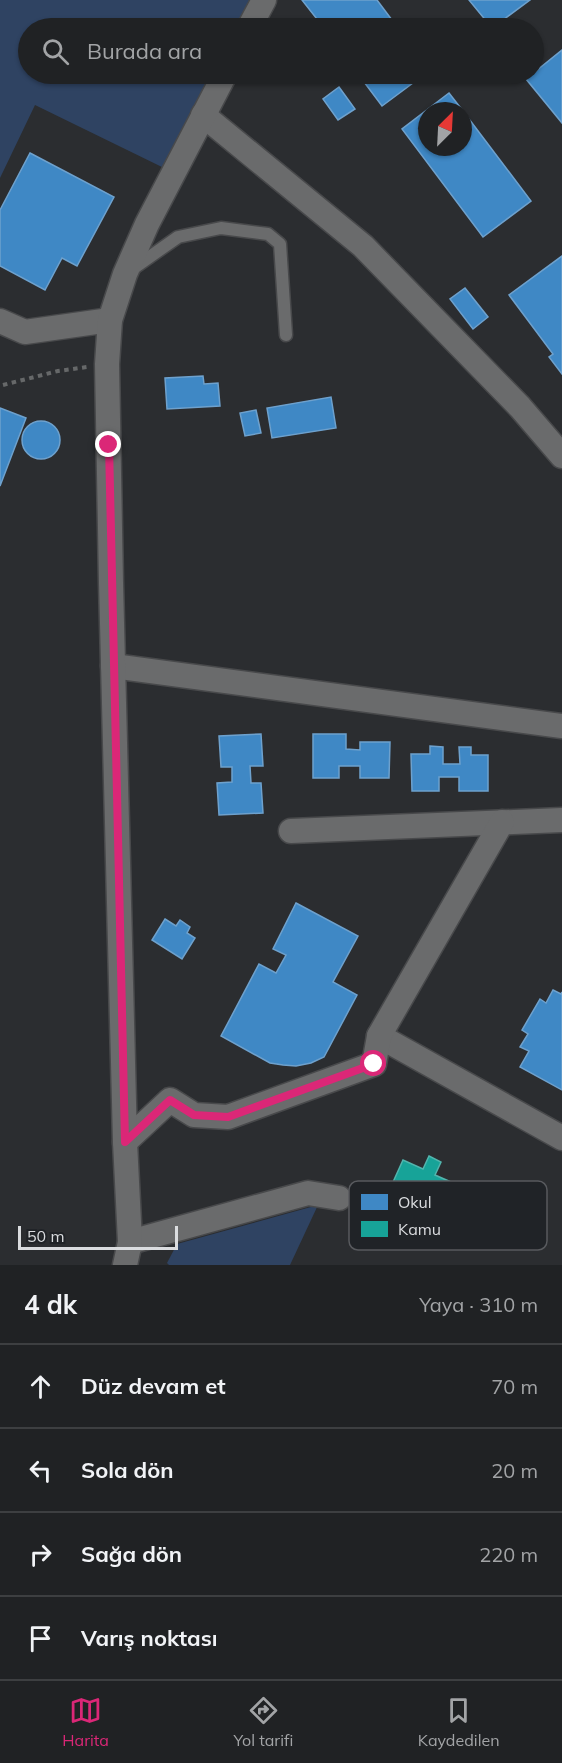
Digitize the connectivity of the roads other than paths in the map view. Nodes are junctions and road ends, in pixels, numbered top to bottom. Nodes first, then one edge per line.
1 (264, 0) edge
2 (254, 18) edge
3 (220, 84) edge
4 (203, 115) junction
5 (125, 274) junction
6 (110, 320) junction
7 (0, 321) edge
8 (286, 334) dead end
9 (562, 456) edge
10 (113, 666) junction
11 (562, 726) edge
12 (562, 820) edge
13 (502, 822) junction
14 (291, 831) dead end
15 (379, 1036) junction
16 (562, 1138) edge
17 (125, 1142) junction
18 (339, 1198) dead end
19 (129, 1258) edge

1 - 2 street
3 - 4 street
4 - 5 street
4 - 9 street
5 - 6 street
5 - 8 lane
6 - 7 street
6 - 10 street
10 - 11 street
10 - 17 street
12 - 13 street
13 - 14 street
13 - 15 street
15 - 16 street
15 - 17 street
17 - 19 street
18 - 19 street

